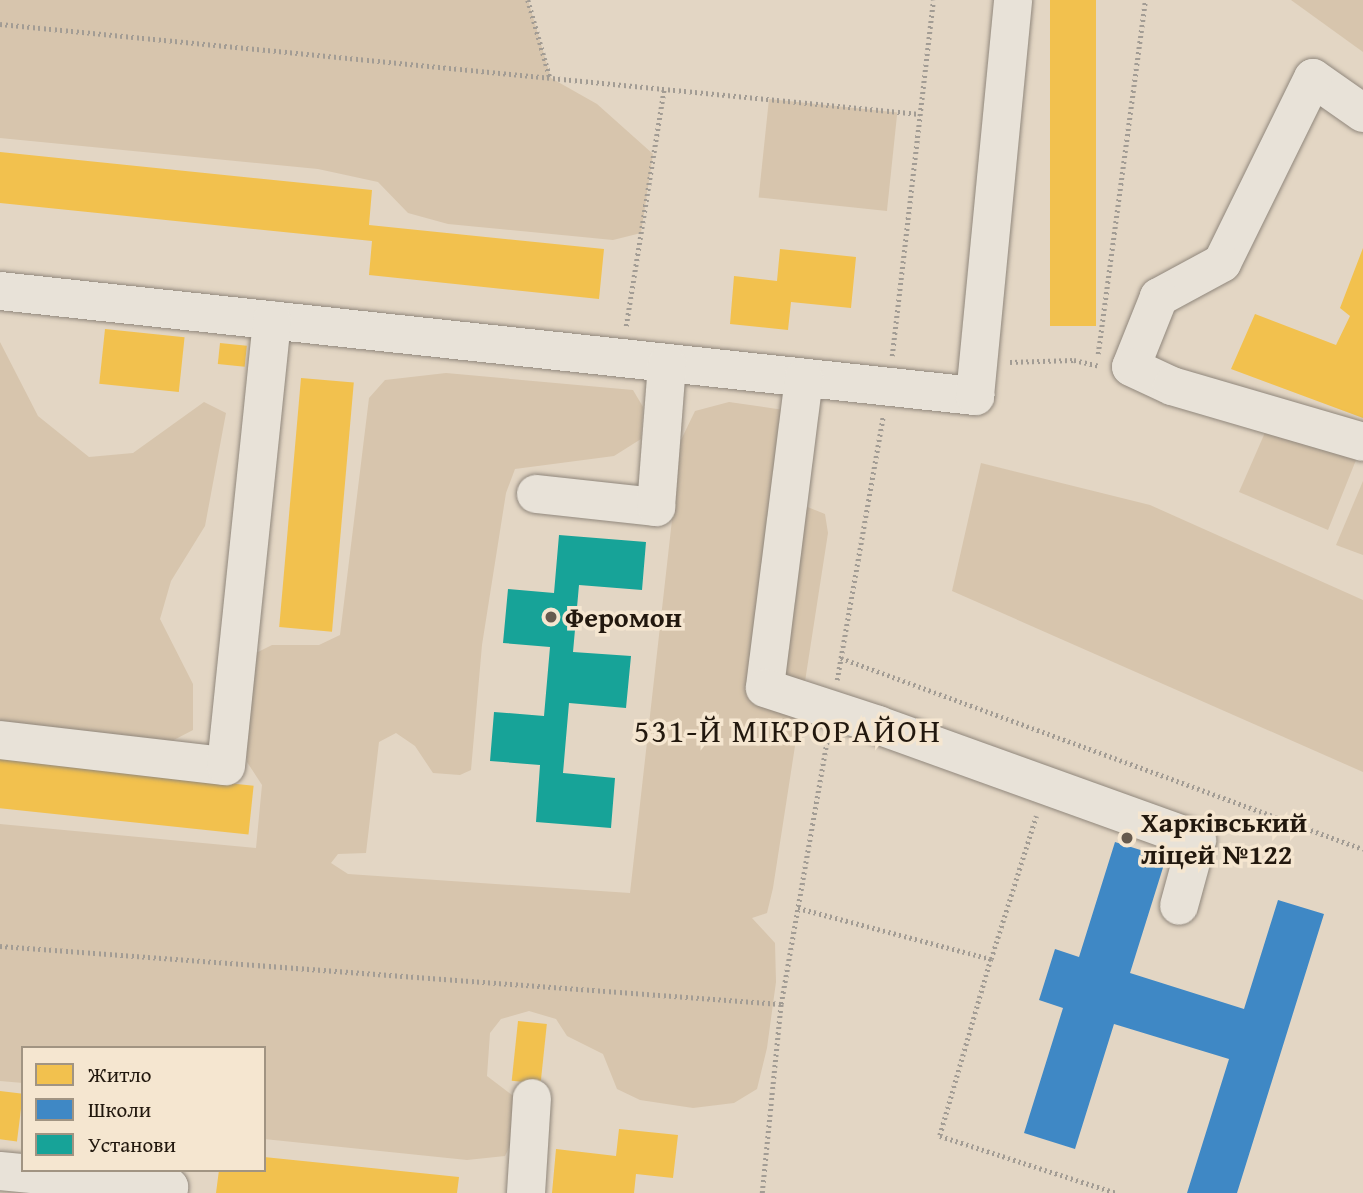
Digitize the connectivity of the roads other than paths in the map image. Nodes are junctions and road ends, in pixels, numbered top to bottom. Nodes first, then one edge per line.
1 (1013, 0) edge
2 (1363, 113) edge
3 (0, 291) edge
4 (272, 320) junction
5 (667, 363) junction
6 (804, 378) junction
7 (1363, 442) edge
8 (536, 494) dead end
9 (0, 740) edge
10 (1179, 905) dead end
11 (532, 1098) dead end
12 (0, 1171) edge
13 (109, 1187) edge
14 (168, 1193) edge
15 (526, 1193) edge

1 - 6 lane
2 - 7 lane
3 - 4 lane
4 - 5 lane
4 - 9 lane
5 - 6 lane
5 - 8 lane
6 - 10 lane
11 - 15 lane
12 - 13 lane
13 - 14 lane

